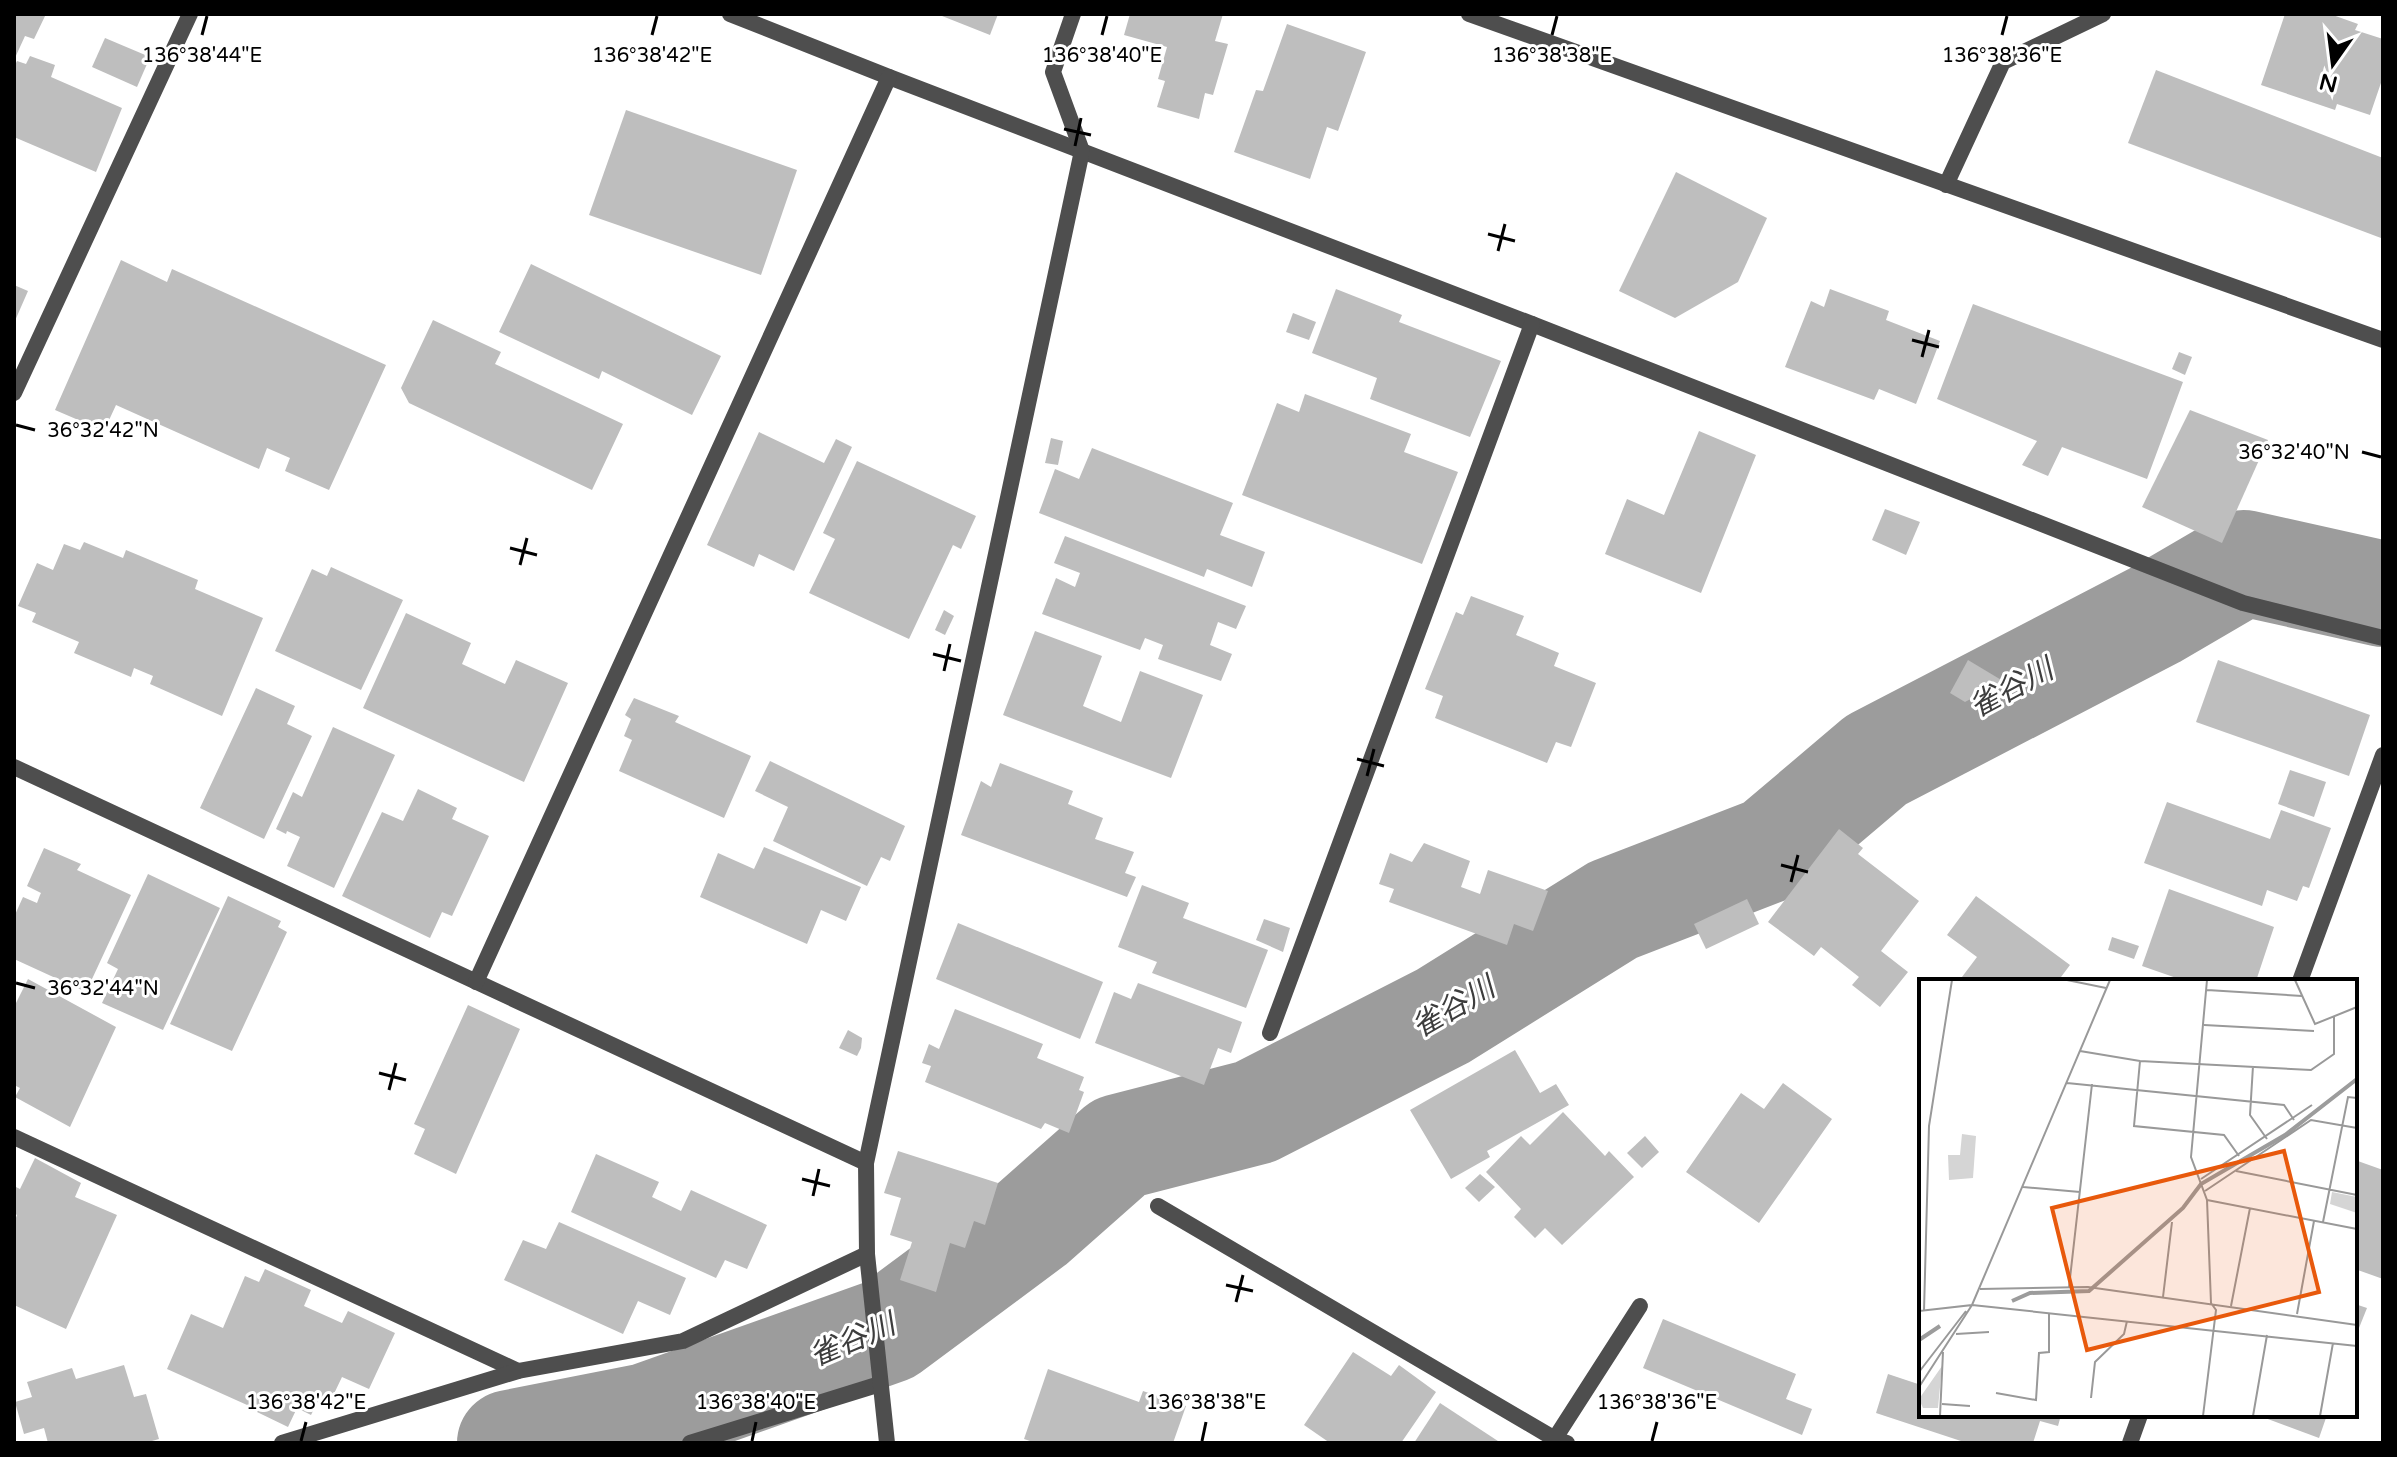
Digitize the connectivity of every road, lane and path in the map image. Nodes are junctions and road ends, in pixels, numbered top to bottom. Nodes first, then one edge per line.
1 (190, 14) edge
2 (730, 14) edge
3 (1073, 14) edge
4 (1469, 14) edge
5 (2103, 14) edge
6 (889, 77) junction
7 (1082, 151) junction
8 (1946, 185) junction
9 (1532, 324) junction
10 (2383, 340) edge
11 (14, 393) edge
12 (2383, 638) edge
13 (2383, 755) edge
14 (14, 767) edge
15 (2301, 979) edge
16 (476, 982) junction
17 (1270, 1033) dead end
18 (14, 1137) edge
19 (866, 1163) junction
20 (1158, 1206) dead end
21 (867, 1254) junction
22 (1640, 1306) dead end
23 (518, 1371) junction
24 (880, 1384) junction
25 (2139, 1417) edge
26 (1558, 1442) edge
27 (282, 1443) edge
28 (690, 1443) edge
29 (887, 1443) edge
30 (2130, 1443) edge

1 - 11 street
2 - 6 street
3 - 7 street
4 - 8 street
5 - 8 street
6 - 7 street
6 - 16 street
7 - 9 street
7 - 19 street
8 - 10 street
9 - 12 street
9 - 17 street
13 - 15 street
14 - 16 street
16 - 19 street
18 - 23 street
19 - 21 street
20 - 26 street
21 - 23 street
21 - 24 street
22 - 26 street
23 - 27 street
24 - 28 street
24 - 29 street
25 - 30 street

